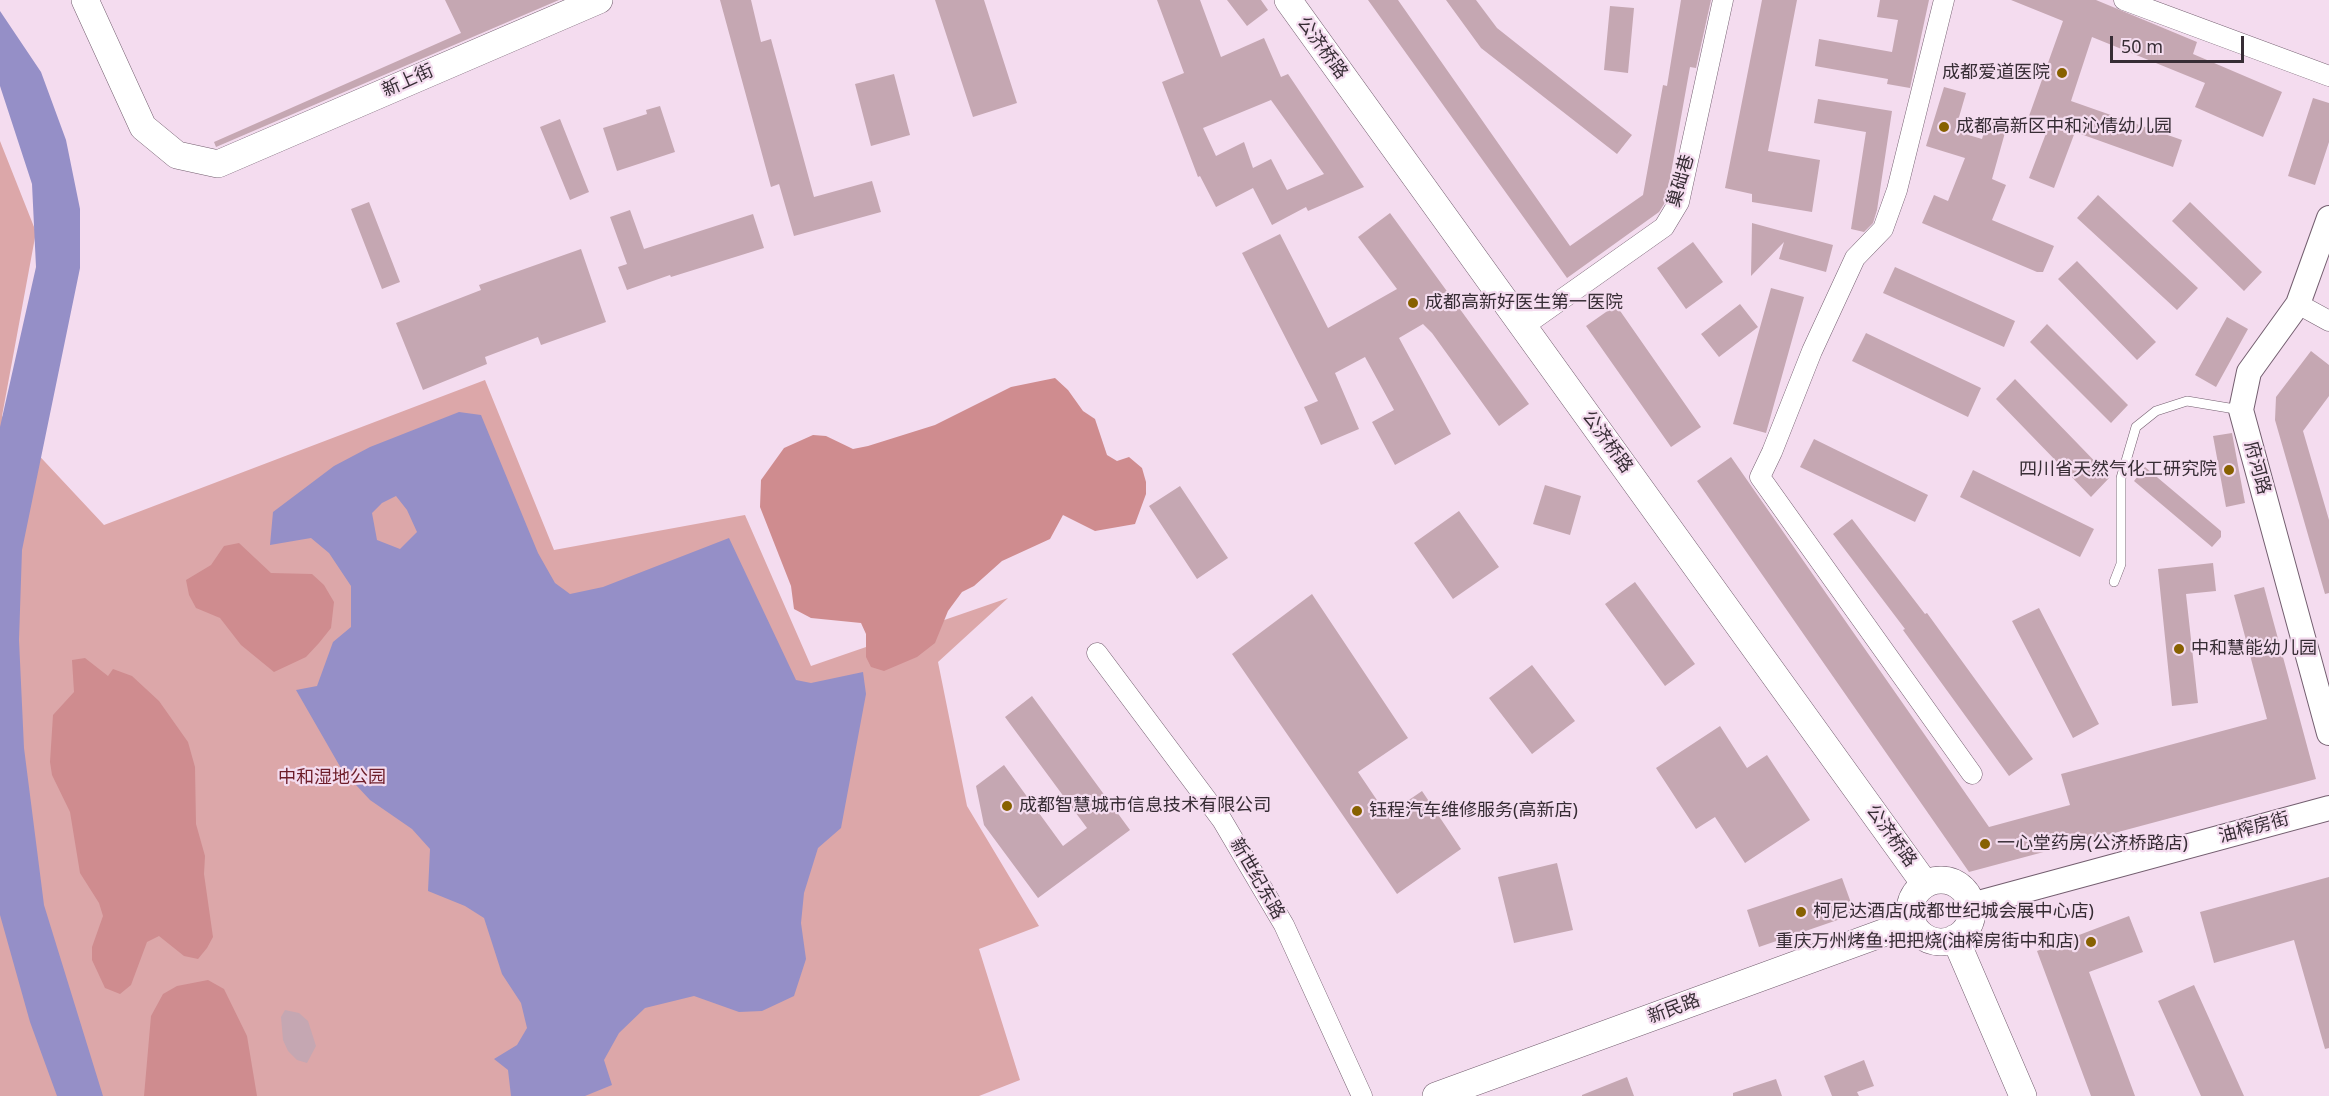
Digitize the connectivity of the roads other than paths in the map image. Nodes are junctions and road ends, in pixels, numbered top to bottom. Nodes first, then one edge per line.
1 (85, 0) edge
2 (599, 0) edge
3 (1288, 0) edge
4 (1723, 0) edge
5 (1944, 0) edge
6 (2124, 0) edge
7 (2329, 76) edge
8 (2329, 218) edge
9 (2298, 304) junction
10 (2329, 321) edge
11 (1524, 326) junction
12 (2241, 410) junction
13 (2114, 582) dead end
14 (1097, 653) dead end
15 (2329, 733) edge
16 (1972, 774) dead end
17 (2329, 808) edge
18 (1925, 884) junction
19 (1971, 905) junction
20 (1913, 922) junction
21 (1955, 938) junction
22 (1362, 1096) edge
23 (1436, 1096) edge
24 (2023, 1096) edge

1 - 2 main road, 新上街
3 - 11 main road, 公济桥路
4 - 11 street, 巢础巷
5 - 16 street
6 - 7 street
8 - 9 street, 府河路
9 - 10 street
9 - 12 street, 府河路
11 - 18 main road, 公济桥路
12 - 13 lane
12 - 15 street, 府河路
14 - 22 street, 新世纪东路
17 - 19 street, 油榨房街
18 - 19 main road
18 - 20 main road
19 - 21 main road
20 - 21 main road
20 - 23 main road, 新民路
21 - 24 main road

